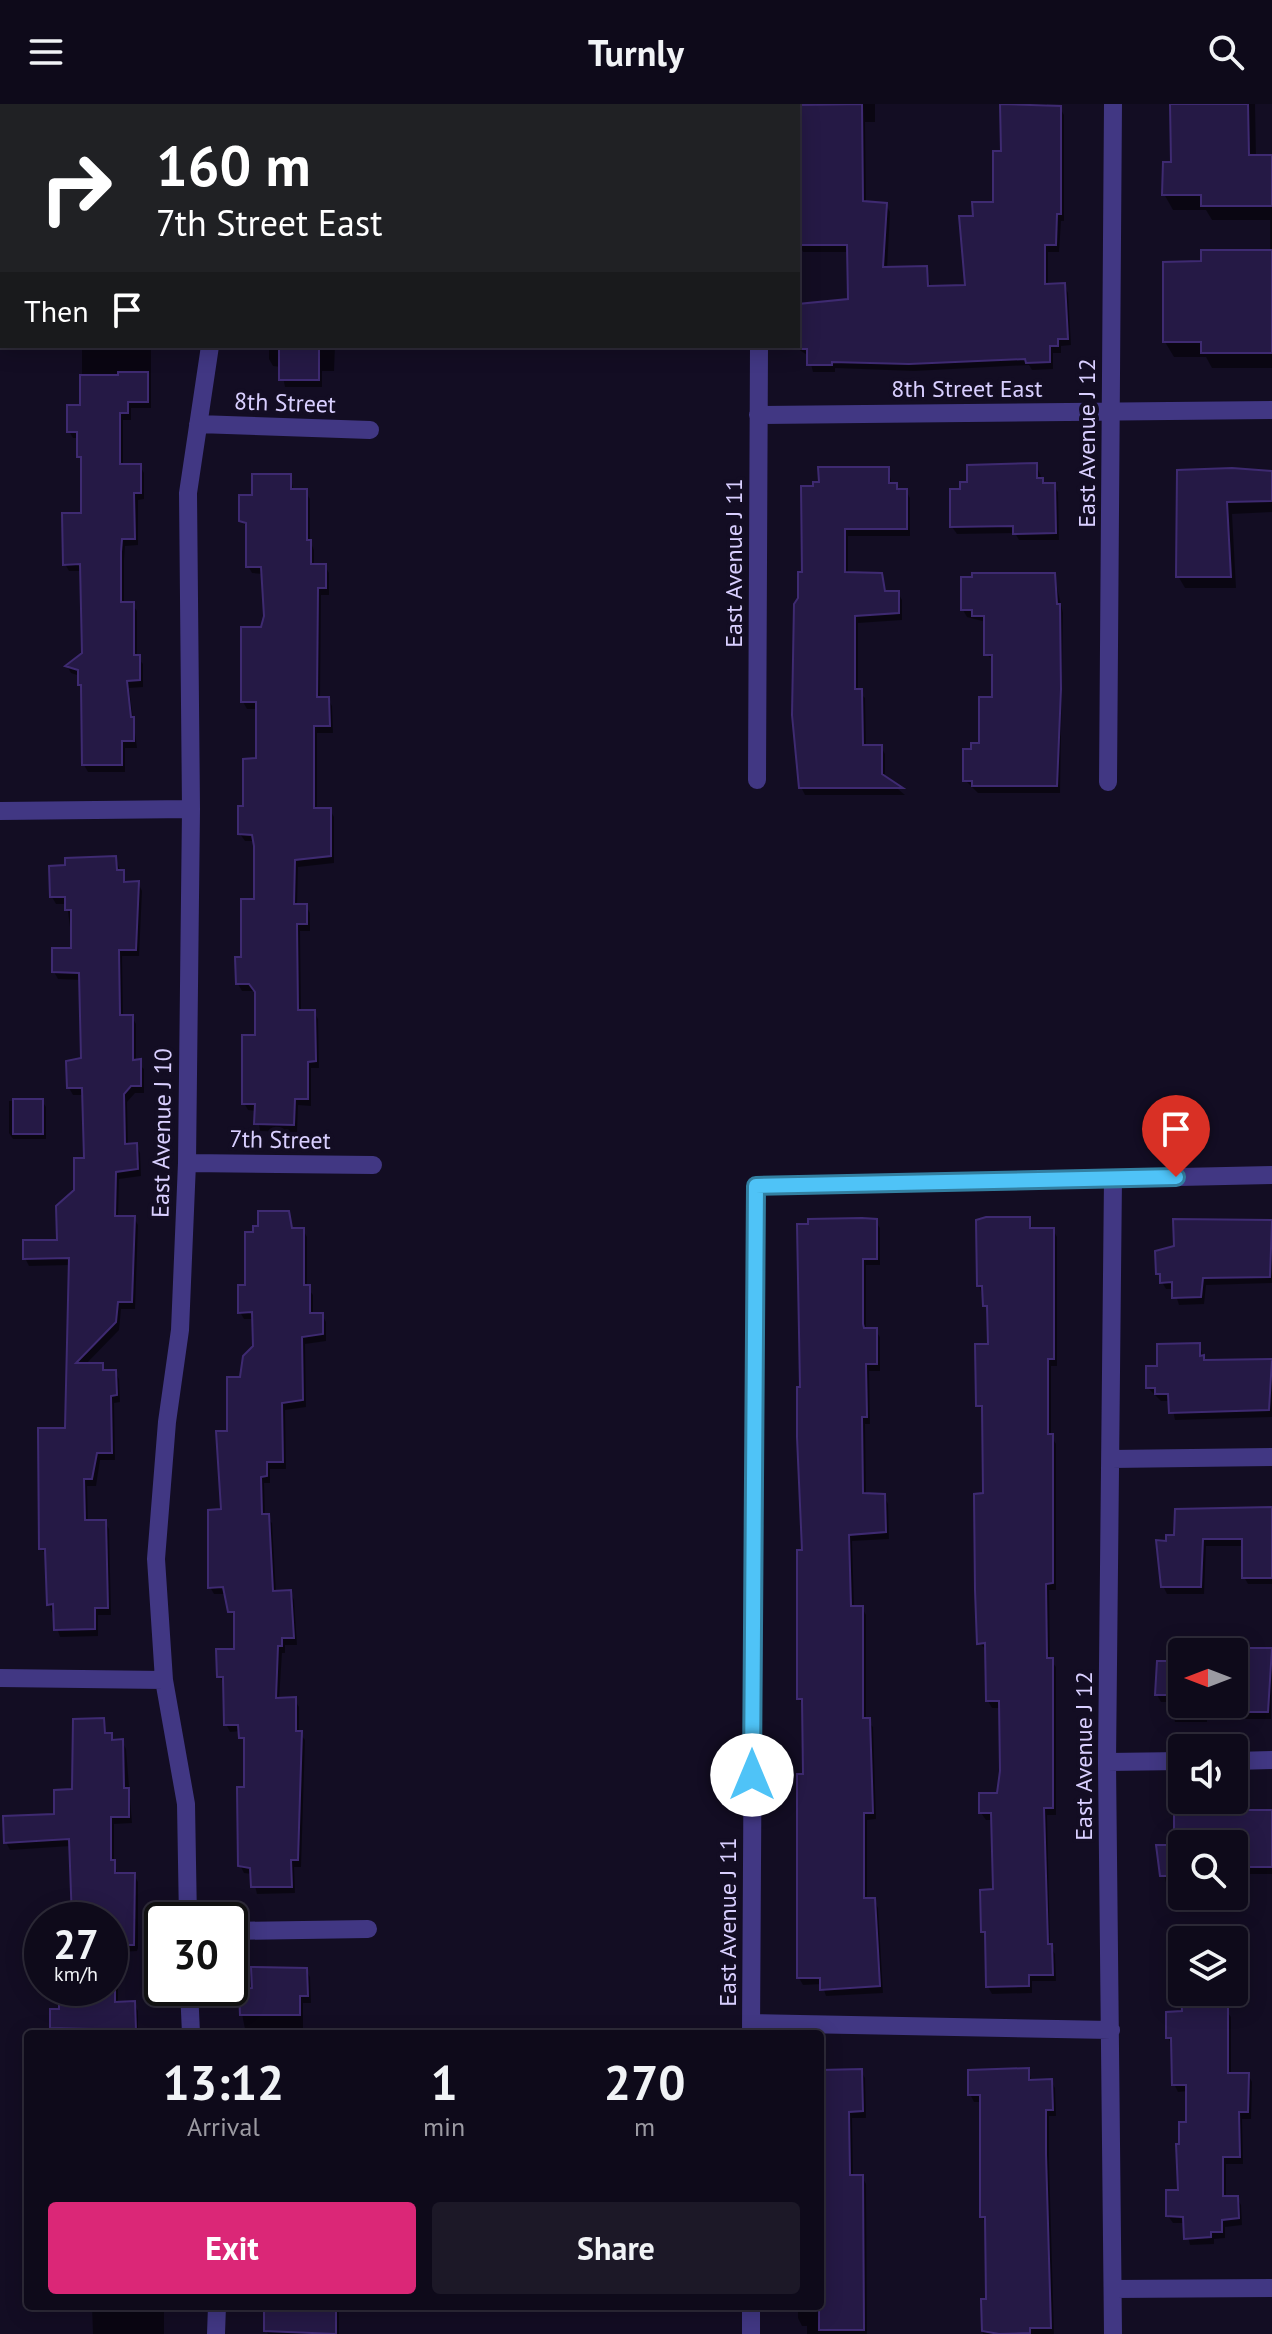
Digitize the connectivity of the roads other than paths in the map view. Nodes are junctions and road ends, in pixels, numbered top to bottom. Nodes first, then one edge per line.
1 (1113, 104) edge
2 (210, 348) edge
3 (759, 348) edge
4 (1272, 410) edge
5 (1111, 412) junction
6 (758, 415) junction
7 (198, 424) junction
8 (370, 430) dead end
9 (757, 780) dead end
10 (1108, 782) dead end
11 (191, 809) junction
12 (0, 811) edge
13 (187, 1163) junction
14 (373, 1165) dead end
15 (1272, 1175) edge
16 (1113, 1178) junction
17 (1272, 1457) edge
18 (1111, 1459) junction
19 (0, 1678) edge
20 (164, 1680) junction
21 (1272, 1760) edge
22 (1168, 1761) edge
23 (1248, 1761) edge
24 (1107, 1762) junction
25 (188, 1902) edge
26 (368, 1929) dead end
27 (248, 1931) edge
28 (190, 2006) edge
29 (751, 2029) edge
30 (191, 2030) edge
31 (1111, 2030) junction
32 (1272, 2288) edge
33 (1113, 2289) junction
34 (217, 2310) edge
35 (751, 2310) edge
36 (216, 2334) edge
37 (751, 2334) edge
38 (1113, 2334) edge

1 - 5 street, East Avenue J 12
2 - 7 street, East Avenue J 10
3 - 6 street, East Avenue J 11
4 - 5 street, 8th Street East
5 - 6 street, 8th Street East
5 - 10 street, East Avenue J 12
6 - 9 street, East Avenue J 11
7 - 8 street, 8th Street
7 - 11 street, East Avenue J 10
11 - 12 street
11 - 13 street, East Avenue J 10
13 - 14 street, 7th Street
13 - 20 street, East Avenue J 10
15 - 16 street
16 - 18 street, East Avenue J 12
16 - 29 street, East Avenue J 11
17 - 18 street
18 - 24 street, East Avenue J 12
19 - 20 street
20 - 25 street, East Avenue J 10
21 - 23 street
22 - 24 street
24 - 31 street, East Avenue J 12
26 - 27 street
28 - 30 street
29 - 31 street
31 - 33 street, East Avenue J 12
32 - 33 street
33 - 38 street, East Avenue J 12
34 - 36 street
35 - 37 street

